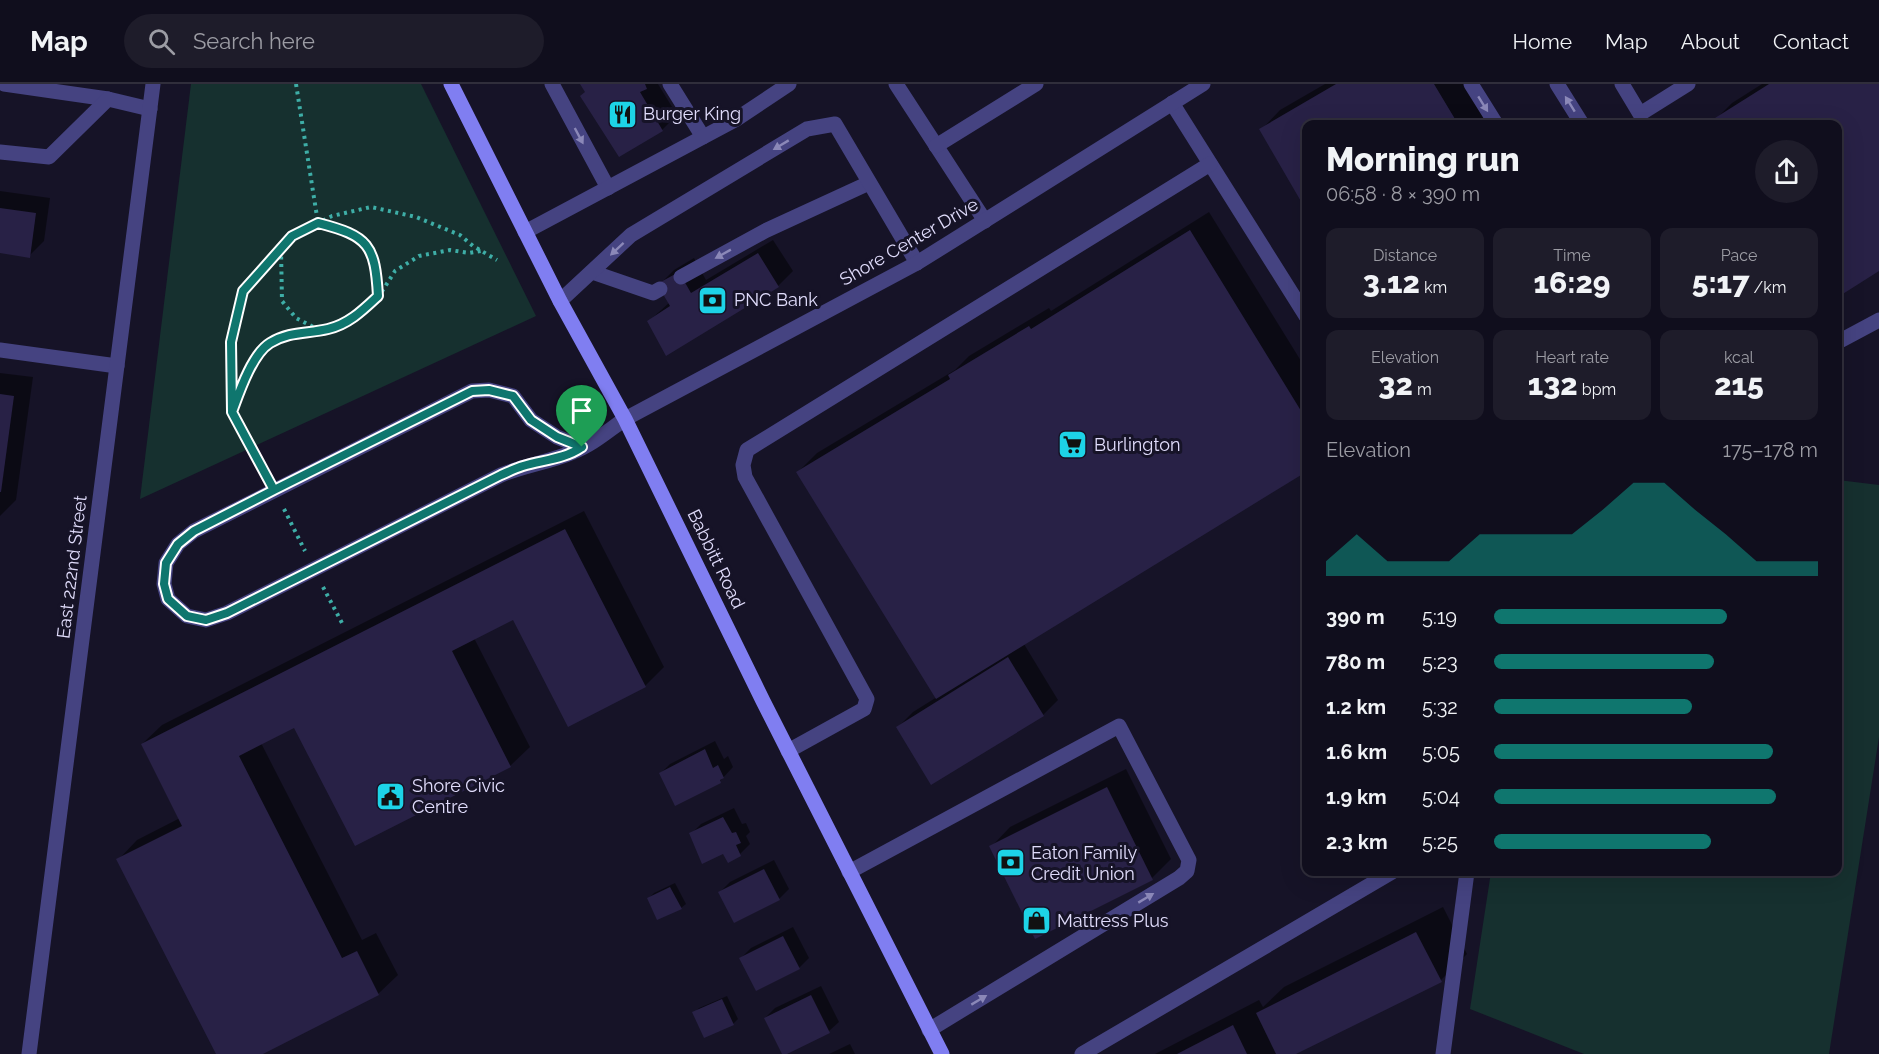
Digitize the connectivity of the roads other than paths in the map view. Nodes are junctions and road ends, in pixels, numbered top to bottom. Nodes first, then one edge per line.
1 (4, 84) edge
2 (153, 84) edge
3 (451, 84) edge
4 (552, 84) edge
5 (670, 84) edge
6 (789, 84) edge
7 (896, 84) edge
8 (1036, 84) edge
9 (1203, 84) edge
10 (1470, 84) edge
11 (1557, 84) edge
12 (1622, 84) edge
13 (1688, 84) edge
14 (108, 99) junction
15 (1172, 104) junction
16 (150, 109) junction
17 (1643, 119) edge
18 (1493, 120) edge
19 (1580, 120) edge
20 (703, 137) junction
21 (936, 146) junction
22 (0, 152) edge
23 (1210, 164) junction
24 (869, 183) junction
25 (608, 188) junction
26 (985, 222) junction
27 (525, 232) junction
28 (917, 263) junction
29 (592, 272) junction
30 (681, 277) dead end
31 (660, 289) dead end
32 (560, 301) junction
33 (1302, 310) edge
34 (1879, 320) edge
35 (1842, 340) edge
36 (0, 350) edge
37 (117, 366) junction
38 (625, 419) junction
39 (582, 447) junction
40 (788, 751) junction
41 (849, 872) junction
42 (1385, 876) edge
43 (1466, 876) edge
44 (929, 1030) junction
45 (29, 1054) edge
46 (942, 1054) edge
47 (1082, 1054) edge
48 (1443, 1054) edge

1 - 14 street
2 - 16 street, East 222nd Street
3 - 27 main road, Babbitt Road
4 -> 25 street
5 - 20 street
6 - 20 street
7 - 21 street
8 - 21 street
9 - 15 street, Shore Center Drive
10 -> 18 street
19 -> 11 street
12 - 17 street
13 - 17 street
14 - 16 street
14 - 22 street
15 - 23 street
15 - 26 street, Shore Center Drive
16 - 37 street, East 222nd Street
20 - 25 street
21 - 26 street
23 - 33 street
23 - 40 street
24 - 28 street
24 -> 29 street
24 -> 30 street
25 - 27 street
26 - 28 street, Shore Center Drive
27 - 32 main road, Babbitt Road
28 - 38 street, Shore Center Drive
29 - 31 street
29 - 32 street
32 - 38 main road, Babbitt Road
34 - 35 street
36 - 37 street
37 - 45 street, East 222nd Street
38 - 39 street, Shore Center Drive
38 - 40 main road, Babbitt Road
39 - 39 street, Shore Center Drive
40 - 41 main road, Babbitt Road
41 - 44 main road, Babbitt Road
44 -> 41 street
42 - 47 street
43 - 48 street
44 - 46 main road, Babbitt Road

